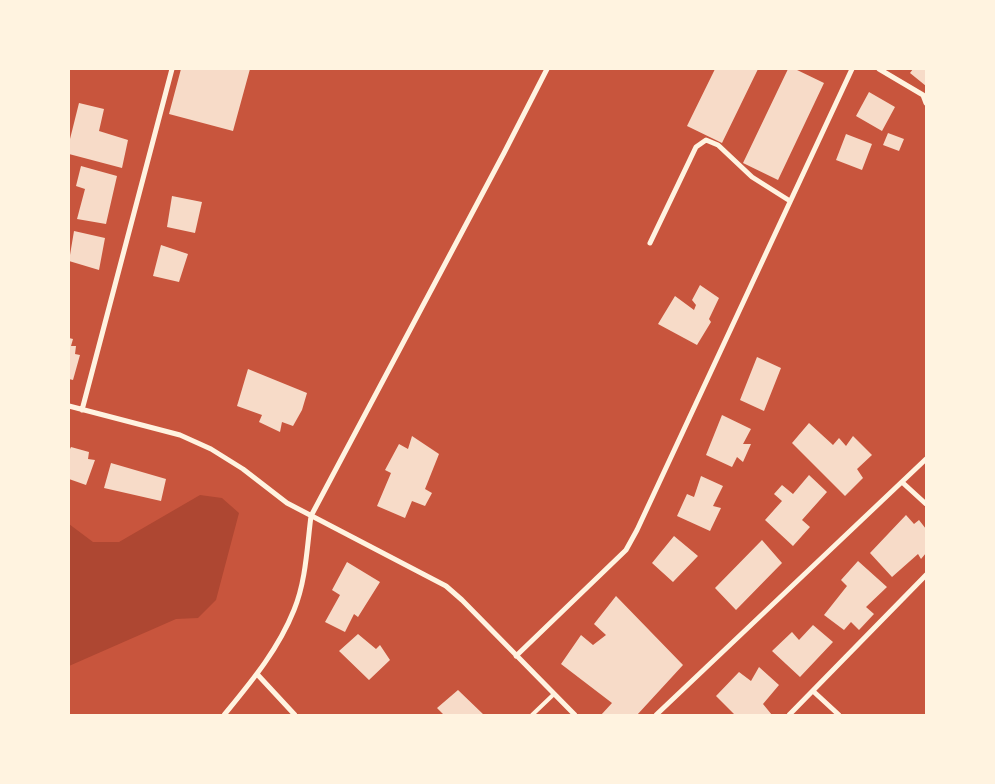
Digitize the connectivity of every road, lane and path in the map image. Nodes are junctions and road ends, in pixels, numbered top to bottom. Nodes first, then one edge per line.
1 (172, 69) edge
2 (547, 69) edge
3 (852, 69) edge
4 (879, 69) edge
5 (926, 103) edge
6 (790, 201) junction
7 (650, 242) dead end
8 (69, 406) edge
9 (82, 410) junction
10 (926, 459) edge
11 (902, 483) junction
12 (926, 504) edge
13 (311, 516) junction
14 (926, 575) edge
15 (516, 656) junction
16 (257, 674) junction
17 (813, 692) junction
18 (554, 694) junction
19 (224, 715) edge
20 (295, 715) edge
21 (532, 715) edge
22 (575, 715) edge
23 (656, 715) edge
24 (789, 715) edge
25 (839, 715) edge

1 - 9 street
2 - 13 street
3 - 6 street
4 - 5 street
6 - 7 street
6 - 15 street
8 - 9 street
9 - 13 street
10 - 11 street
11 - 12 street
11 - 23 street
13 - 15 street
13 - 16 street
14 - 17 street
15 - 18 street
16 - 19 street
16 - 20 street
17 - 24 street
17 - 25 street
18 - 21 lane
18 - 22 street

